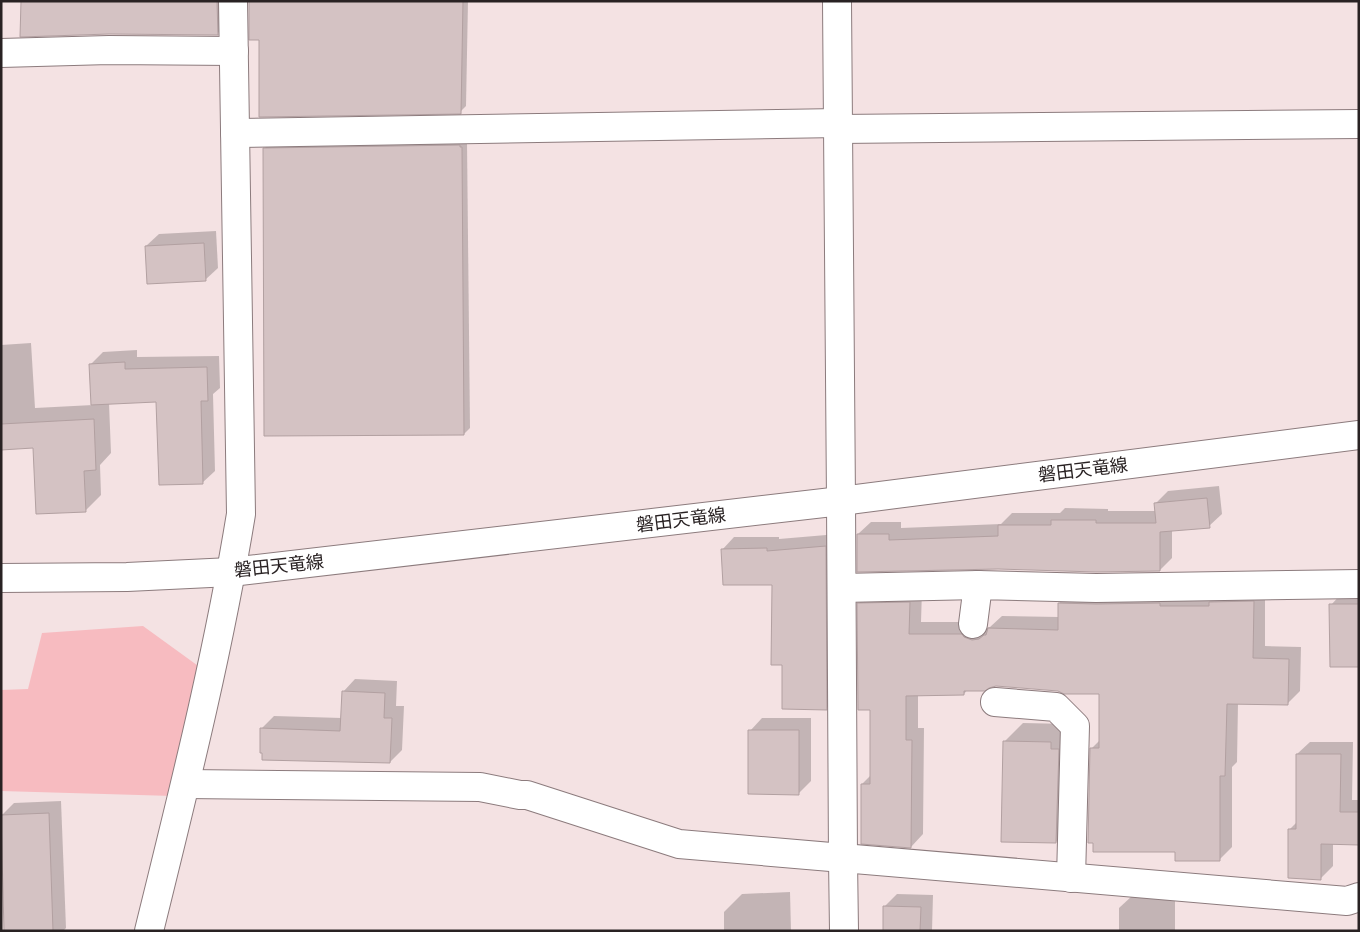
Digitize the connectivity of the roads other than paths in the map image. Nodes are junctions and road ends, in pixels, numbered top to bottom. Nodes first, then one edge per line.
1 (233, 1) edge
2 (837, 1) edge
3 (234, 51) junction
4 (1, 53) edge
5 (1359, 124) edge
6 (838, 126) junction
7 (235, 133) junction
8 (1359, 435) edge
9 (842, 501) junction
10 (231, 572) junction
11 (1, 578) edge
12 (1359, 584) edge
13 (978, 585) junction
14 (842, 588) junction
15 (973, 624) dead end
16 (995, 702) dead end
17 (186, 784) junction
18 (843, 859) junction
19 (1071, 878) junction
20 (1359, 897) edge
21 (149, 931) edge
22 (844, 931) edge

1 - 3 street
2 - 6 street
3 - 4 street
3 - 7 street
5 - 6 street
6 - 7 street
6 - 9 street
7 - 10 street
8 - 9 street, 磐田天竜線
9 - 10 street, 磐田天竜線
9 - 14 street
10 - 11 street, 磐田天竜線
10 - 17 street
12 - 13 street
13 - 14 street
13 - 15 street
14 - 18 street
16 - 19 street
17 - 18 street
17 - 21 street
18 - 19 street
18 - 22 street
19 - 20 street

